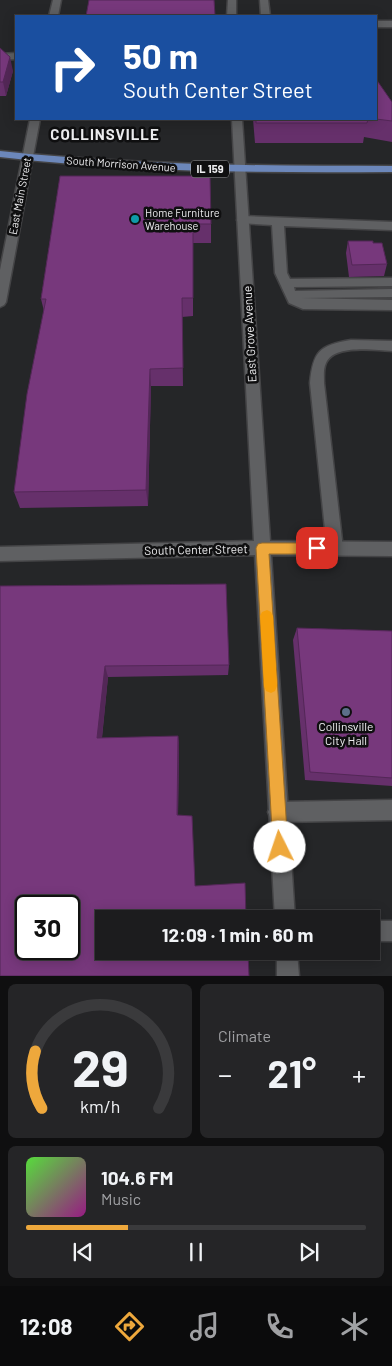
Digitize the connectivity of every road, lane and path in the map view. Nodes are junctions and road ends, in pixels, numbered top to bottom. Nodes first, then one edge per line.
1 (57, 0) edge
2 (232, 0) edge
3 (264, 0) edge
4 (54, 15) edge
5 (232, 15) edge
6 (266, 15) edge
7 (377, 24) edge
8 (392, 24) edge
9 (15, 56) edge
10 (0, 57) edge
11 (35, 120) edge
12 (238, 120) edge
13 (0, 154) edge
14 (28, 157) junction
15 (392, 169) edge
16 (240, 170) junction
17 (243, 220) junction
18 (278, 221) junction
19 (388, 226) edge
20 (392, 282) edge
21 (287, 289) junction
22 (392, 293) edge
23 (0, 302) edge
24 (392, 304) edge
25 (392, 346) edge
26 (262, 548) junction
27 (335, 548) junction
28 (392, 549) edge
29 (0, 554) edge
30 (392, 810) edge
31 (278, 812) junction
32 (284, 910) edge
33 (287, 960) edge
34 (288, 976) edge

1 - 4 street
2 - 5 street
3 - 6 street
7 - 8 street
9 - 10 street
11 - 14 street, East Main Street
12 - 16 street, East Grove Avenue
13 - 14 main road, South Morrison Avenue / IL 159
14 - 16 main road, South Morrison Avenue / IL 159
14 - 23 street, East Main Street
15 - 16 main road, South Morrison Avenue / IL 159
16 - 17 street, East Grove Avenue
17 - 18 street
17 - 26 street, East Grove Avenue
18 - 19 street
18 - 21 street
20 - 21 street
21 - 22 street
21 - 24 street
25 - 27 street
26 - 27 street, South Center Street
26 - 29 street, South Center Street
26 - 31 street, East Grove Avenue
27 - 28 street, South Center Street
30 - 31 street
31 - 32 street, East Grove Avenue
33 - 34 street

